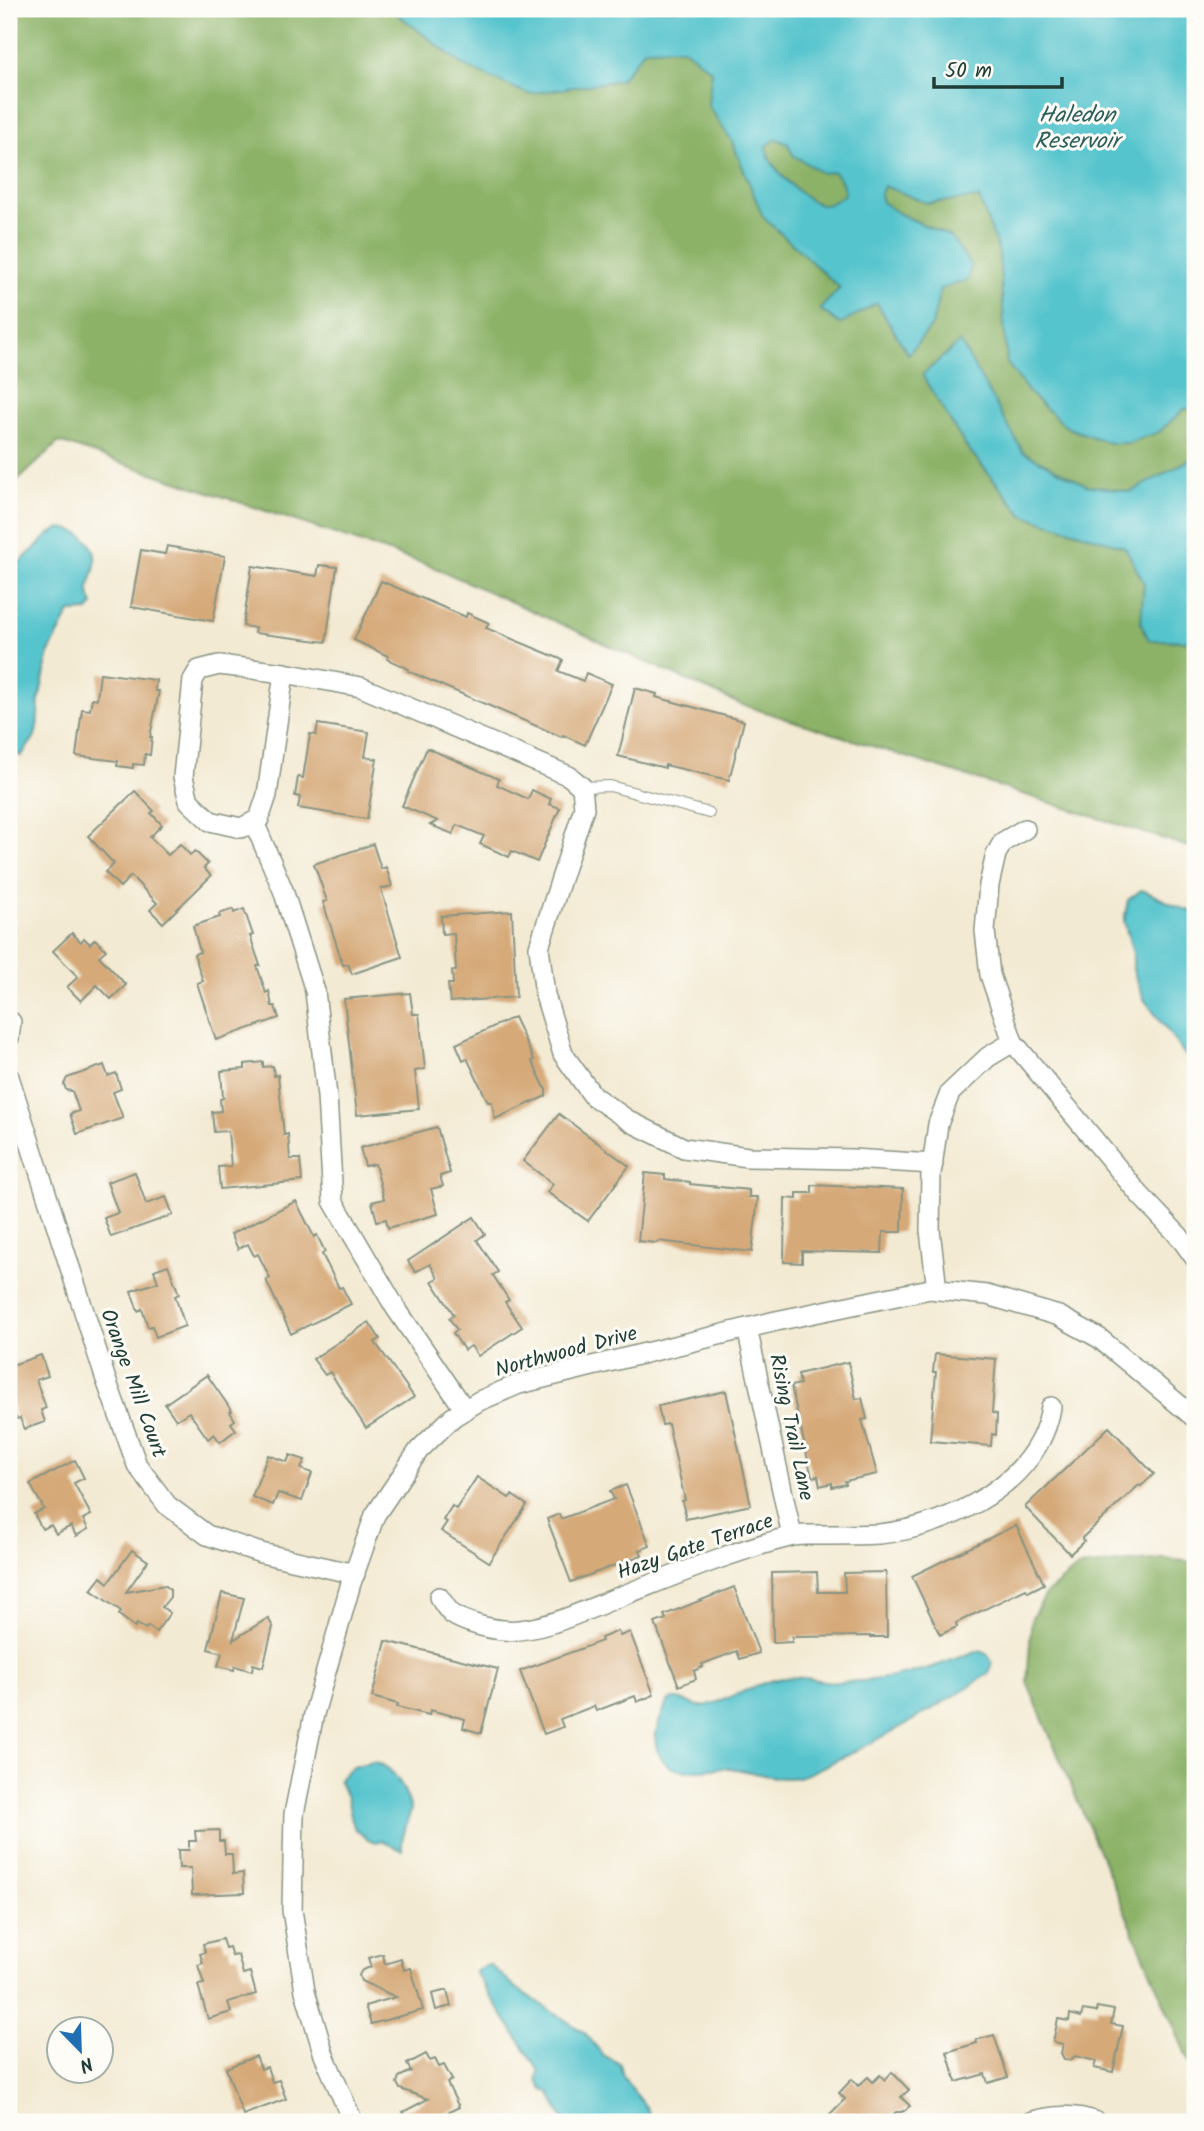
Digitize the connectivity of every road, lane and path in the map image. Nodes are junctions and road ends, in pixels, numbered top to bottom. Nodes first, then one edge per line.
1 (284, 673) junction
2 (582, 787) junction
3 (709, 813) dead end
4 (254, 822) junction
5 (1025, 829) dead end
6 (1013, 1042) junction
7 (9, 1077) edge
8 (933, 1164) junction
9 (1195, 1258) edge
10 (937, 1290) junction
11 (747, 1328) junction
12 (1051, 1407) dead end
13 (465, 1410) junction
14 (1195, 1418) edge
15 (792, 1536) junction
16 (355, 1574) junction
17 (439, 1597) dead end
18 (353, 2122) edge
19 (1030, 2122) edge
20 (1096, 2122) edge

1 - 2 street
1 - 4 street
1 - 4 street
2 - 3 lane
2 - 8 street
4 - 13 street
5 - 6 street
6 - 8 street
6 - 9 street
7 - 16 street, Orange Mill Court
8 - 10 street
10 - 11 street, Northwood Drive
10 - 14 street, Northwood Drive
11 - 13 street, Northwood Drive
11 - 15 street, Rising Trail Lane
12 - 15 street, Hazy Gate Terrace
13 - 16 street, Northwood Drive
15 - 17 street, Hazy Gate Terrace
16 - 18 street, Northwood Drive
19 - 20 street

